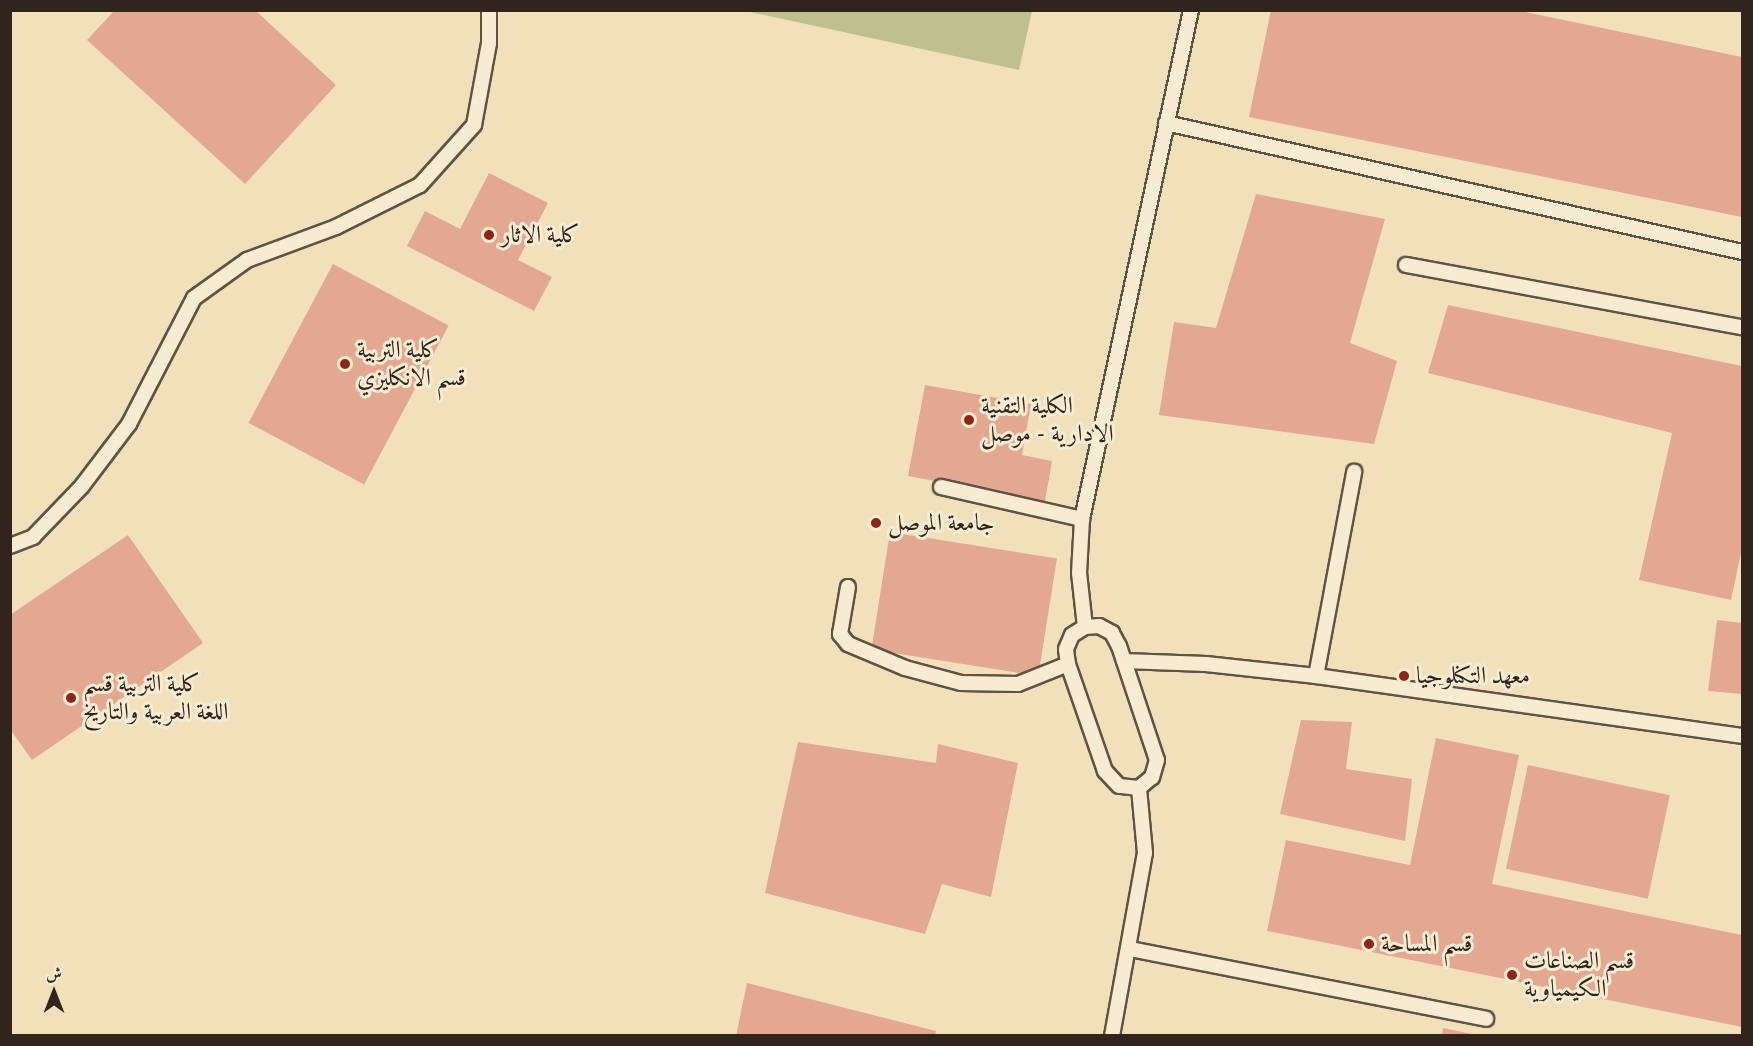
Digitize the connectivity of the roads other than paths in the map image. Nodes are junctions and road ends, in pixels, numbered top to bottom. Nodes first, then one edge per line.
1 (489, 10) edge
2 (1191, 10) edge
3 (1166, 123) junction
4 (1743, 252) edge
5 (1406, 264) dead end
6 (1743, 327) edge
7 (1353, 472) dead end
8 (941, 487) dead end
9 (1082, 519) junction
10 (10, 546) edge
11 (848, 587) dead end
12 (1085, 627) junction
13 (1124, 661) junction
14 (1068, 664) junction
15 (1316, 675) junction
16 (1743, 736) edge
17 (1139, 788) junction
18 (1130, 949) junction
19 (1486, 1019) dead end
20 (1112, 1035) edge

1 - 10 lane
2 - 3 lane
3 - 4 lane
3 - 9 lane
5 - 6 lane
7 - 15 lane
8 - 9 lane
9 - 12 lane
11 - 14 lane
12 - 13 lane
12 - 14 lane
13 - 15 lane
13 - 17 lane
14 - 17 lane
15 - 16 lane
17 - 18 lane
18 - 19 lane
18 - 20 lane

